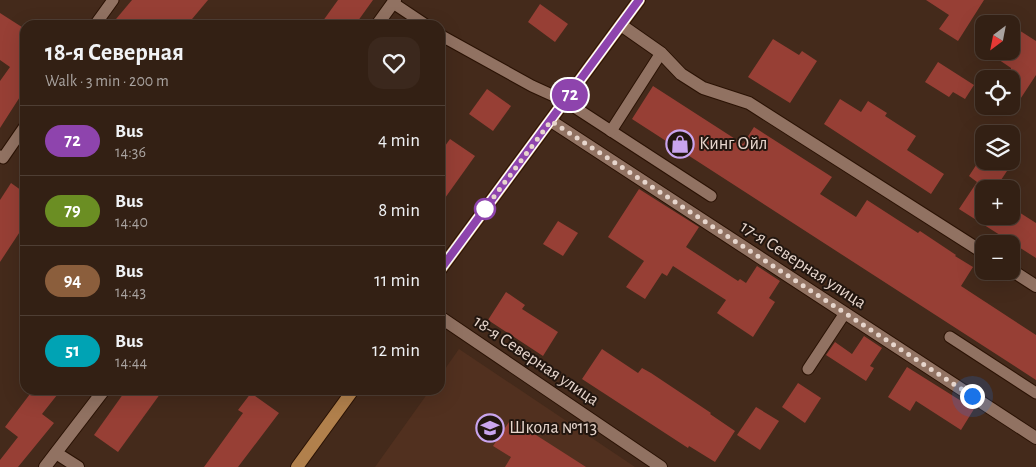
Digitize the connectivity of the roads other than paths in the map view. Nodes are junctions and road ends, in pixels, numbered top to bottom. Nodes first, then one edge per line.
1 (112, 0) edge
2 (639, 0) edge
3 (394, 1) edge
4 (98, 20) edge
5 (381, 20) edge
6 (419, 20) edge
7 (621, 25) junction
8 (445, 38) edge
9 (661, 53) junction
10 (565, 101) junction
11 (551, 121) junction
12 (611, 131) junction
13 (20, 133) edge
14 (0, 156) edge
15 (711, 196) dead end
16 (975, 247) edge
17 (445, 263) edge
18 (1020, 276) edge
19 (1036, 286) edge
20 (845, 313) junction
21 (445, 320) edge
22 (950, 337) dead end
23 (808, 369) dead end
24 (1036, 393) edge
25 (100, 395) edge
26 (349, 395) edge
27 (1036, 438) edge
28 (56, 452) junction
29 (45, 467) edge
30 (78, 467) edge
31 (297, 467) edge
32 (662, 467) edge

1 - 4 lane
2 - 7 main road
3 - 5 street
3 - 6 lane
7 - 9 street
7 - 10 main road
8 - 10 lane
9 - 12 lane
9 - 16 street
10 - 11 main road
10 - 12 lane
11 - 17 main road
11 - 20 street, 17-я Северная улица
12 - 15 lane
13 - 14 lane
18 - 19 street
20 - 23 lane
20 - 27 street, 17-я Северная улица
21 - 32 street, 18-я Северная улица
22 - 24 lane
25 - 28 street
26 - 31 main road
28 - 29 street
28 - 30 street

